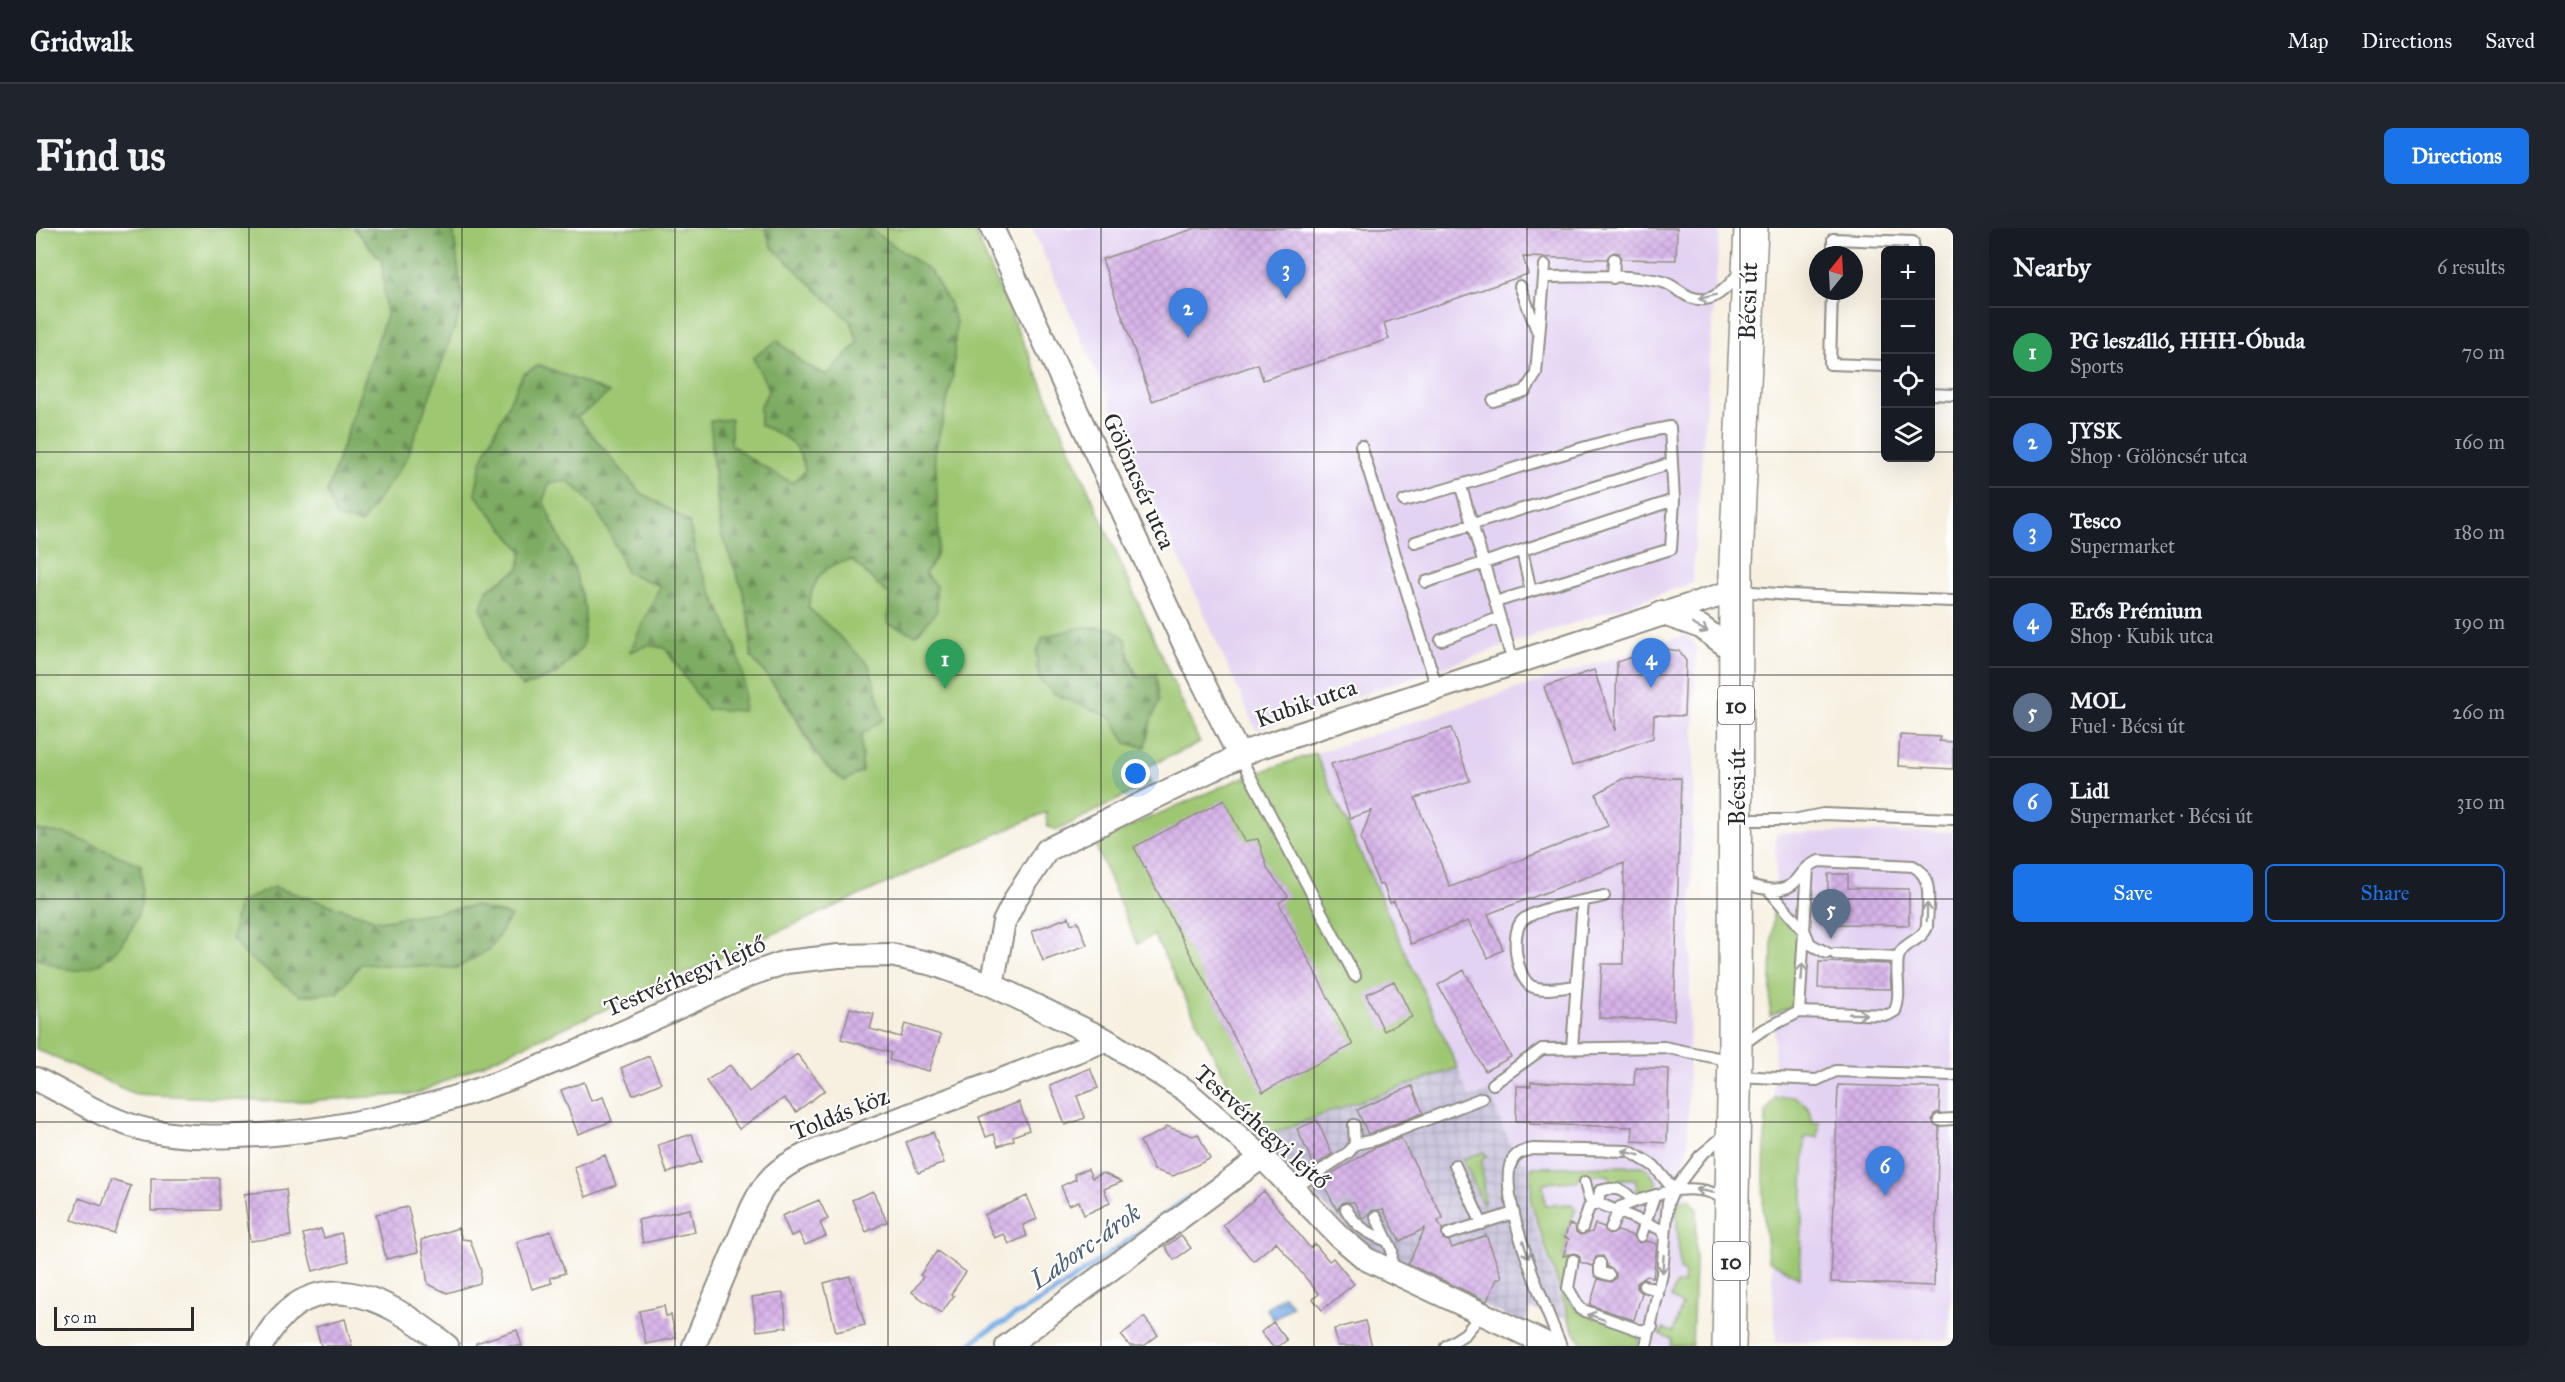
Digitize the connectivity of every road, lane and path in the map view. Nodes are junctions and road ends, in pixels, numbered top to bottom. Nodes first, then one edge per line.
1 (992, 228) edge
2 (1751, 228) edge
3 (1833, 246) edge
4 (1913, 246) edge
5 (1614, 259) dead end
6 (1750, 260) junction
7 (1545, 265) dead end
8 (1544, 277) junction
9 (1613, 278) junction
10 (1520, 286) dead end
11 (1832, 300) edge
12 (1540, 338) junction
13 (1881, 366) edge
14 (1935, 394) edge
15 (1953, 395) edge
16 (1493, 401) dead end
17 (1361, 446) dead end
18 (1672, 463) junction
19 (1461, 487) junction
20 (1674, 500) junction
21 (1404, 501) dead end
22 (1472, 524) junction
23 (1415, 542) dead end
24 (1522, 551) junction
25 (1484, 563) junction
26 (1426, 582) dead end
27 (1736, 590) junction
28 (1531, 591) junction
29 (1953, 601) edge
30 (1495, 602) junction
31 (1661, 613) junction
32 (1499, 618) junction
33 (1441, 640) dead end
34 (1735, 652) junction
35 (1513, 662) junction
36 (1437, 688) junction
37 (1239, 755) junction
38 (1953, 819) edge
39 (1736, 820) junction
40 (1808, 867) junction
41 (1736, 881) junction
42 (1769, 890) junction
43 (1604, 896) dead end
44 (1583, 901) junction
45 (1804, 932) junction
46 (1899, 957) junction
47 (1355, 976) dead end
48 (992, 985) junction
49 (1577, 986) junction
50 (1799, 1012) junction
51 (1106, 1040) junction
52 (1572, 1048) junction
53 (1735, 1062) junction
54 (1953, 1075) edge
55 (36, 1079) edge
56 (1493, 1084) dead end
57 (1482, 1098) dead end
58 (1953, 1119) edge
59 (1939, 1120) dead end
60 (1354, 1125) dead end
61 (1734, 1127) junction
62 (1355, 1144) junction
63 (1262, 1157) junction
64 (1455, 1165) dead end
65 (1586, 1182) dead end
66 (1293, 1189) junction
67 (1674, 1190) junction
68 (1654, 1197) junction
69 (1634, 1202) junction
70 (1598, 1203) junction
71 (1732, 1205) junction
72 (1346, 1209) dead end
73 (1616, 1211) junction
74 (1514, 1214) junction
75 (1376, 1217) dead end
76 (1644, 1223) junction
77 (1482, 1224) junction
78 (1582, 1228) dead end
79 (1611, 1228) dead end
80 (1448, 1234) dead end
81 (1665, 1235) junction
82 (1641, 1236) dead end
83 (1387, 1241) junction
84 (1573, 1260) dead end
85 (1600, 1263) dead end
86 (1391, 1273) junction
87 (1609, 1275) dead end
88 (1644, 1286) dead end
89 (1658, 1295) junction
90 (1481, 1315) junction
91 (1652, 1327) junction
92 (261, 1346) edge
93 (447, 1346) edge
94 (694, 1346) edge
95 (1007, 1346) edge
96 (1446, 1346) edge
97 (1551, 1346) edge
98 (1561, 1346) edge
99 (1646, 1346) edge
100 (1729, 1346) edge

1 - 37 street, Gölöncsér utca
2 - 6 main road, Bécsi út / 10
3 - 4 lane
5 - 9 lane
6 -> 9 lane
6 - 27 main road, Bécsi út / 10
7 - 8 lane
8 - 9 lane
8 - 12 lane
10 - 12 lane
11 - 13 lane
12 - 16 lane
14 - 15 lane
17 - 36 lane
18 - 19 lane
18 - 20 lane
18 - 22 lane
19 - 21 lane
19 - 22 lane
20 - 24 lane
20 - 28 lane
22 - 23 lane
22 - 25 lane
24 - 25 lane
24 - 28 lane
25 - 26 lane
25 - 30 lane
27 - 29 lane
27 - 31 street, Kubik utca
27 - 34 main road, Bécsi út / 10
28 - 30 lane
30 - 32 lane
31 -> 34 street
31 - 35 street, Kubik utca
32 - 33 lane
32 - 35 lane
34 - 39 main road, Bécsi út / 10
35 - 36 street, Kubik utca
36 - 37 street, Kubik utca
37 - 47 lane
37 - 48 street, Kubik utca
38 - 39 lane
39 - 41 main road, Bécsi út / 10
40 - 42 lane
40 - 45 lane
46 -> 40 lane
41 - 42 lane
41 - 53 main road, Bécsi út / 10
42 - 45 lane
43 - 44 lane
44 - 49 lane
44 - 49 lane
45 - 46 lane
50 -> 45 lane
50 -> 46 lane
48 - 51 street, Testvérhegyi lejtő
48 - 55 street, Testvérhegyi lejtő
49 - 52 lane
50 - 53 lane
51 - 63 street, Testvérhegyi lejtő
51 - 94 street, Toldás köz
52 - 53 lane
52 - 56 lane
53 - 54 lane
53 - 61 main road, Bécsi út / 10
57 - 62 lane
58 - 59 lane
60 - 62 lane
61 - 67 lane
61 - 71 main road, Bécsi út / 10
62 - 66 lane
63 - 66 street, Testvérhegyi lejtő
63 - 95 street
64 - 77 lane
65 - 70 lane
66 - 86 street, Testvérhegyi lejtő
67 - 68 lane
71 -> 67 lane
67 -> 74 lane
67 - 81 lane
68 - 69 lane
68 - 76 lane
69 - 70 lane
69 - 73 lane
70 - 73 lane
70 - 78 lane
71 - 100 main road, Bécsi út / 10
72 - 83 lane
73 - 76 lane
73 - 79 lane
74 - 77 lane
74 -> 98 lane
75 - 83 lane
76 - 81 lane
76 - 82 lane
77 - 80 lane
81 -> 89 lane
83 - 86 lane
91 -> 84 lane
85 - 87 lane
86 - 90 street, Testvérhegyi lejtő
88 - 89 lane
89 - 91 lane
90 - 96 lane
90 - 97 street, Testvérhegyi lejtő
91 - 99 lane
92 - 93 street

